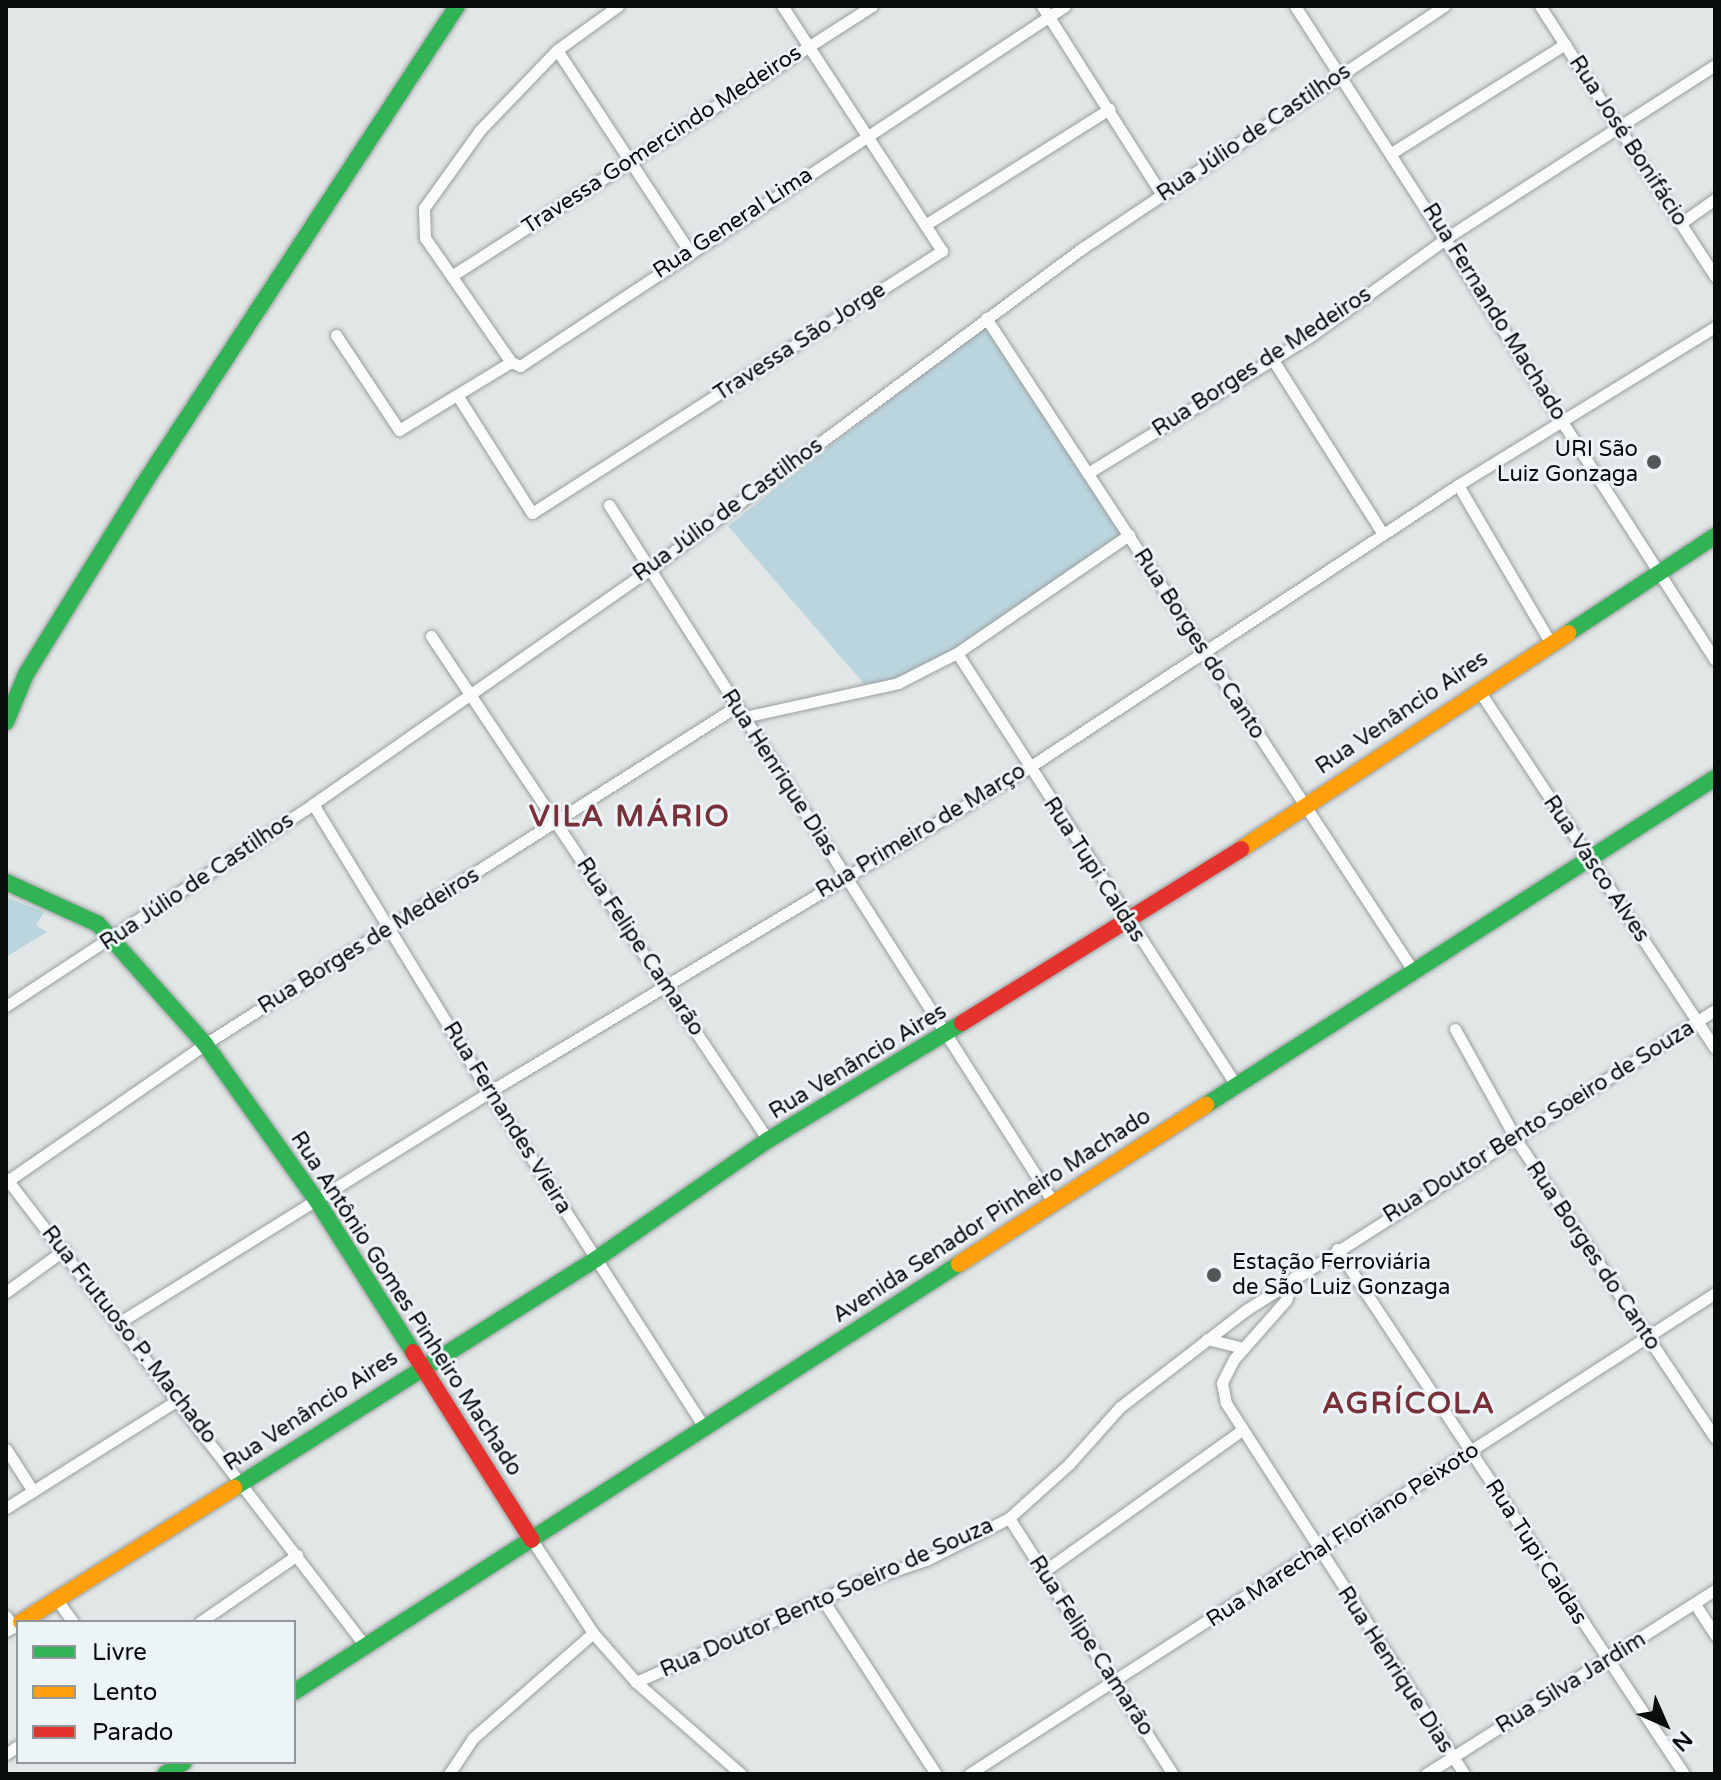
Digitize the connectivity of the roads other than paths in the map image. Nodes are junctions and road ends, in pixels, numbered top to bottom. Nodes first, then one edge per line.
1 (457, 6) edge
2 (618, 6) edge
3 (782, 6) edge
4 (872, 6) edge
5 (1042, 6) edge
6 (1065, 6) edge
7 (1295, 6) edge
8 (1444, 6) edge
9 (1540, 6) edge
10 (1049, 17) junction
11 (1565, 44) junction
12 (808, 46) junction
13 (557, 50) junction
14 (1715, 65) edge
15 (1339, 74) junction
16 (1109, 109) junction
17 (1620, 127) junction
18 (864, 137) junction
19 (1393, 152) junction
20 (630, 165) junction
21 (1162, 195) junction
22 (1715, 199) edge
23 (1681, 223) junction
24 (925, 225) junction
25 (1448, 237) junction
26 (689, 251) junction
27 (453, 275) junction
28 (1715, 276) edge
29 (986, 318) junction
30 (1715, 327) edge
31 (336, 335) dead end
32 (1273, 360) junction
33 (511, 362) junction
34 (457, 395) junction
35 (1563, 421) junction
36 (1088, 473) junction
37 (1458, 485) junction
38 (609, 505) dead end
39 (1383, 534) junction
40 (1129, 535) junction
41 (1715, 536) edge
42 (650, 569) junction
43 (1658, 573) junction
44 (431, 636) dead end
45 (1550, 642) junction
46 (957, 653) junction
47 (1203, 656) junction
48 (1715, 660) edge
49 (26, 674) junction
50 (1478, 689) junction
51 (472, 692) junction
52 (6, 696) edge
53 (737, 706) junction
54 (744, 717) junction
55 (6, 722) edge
56 (1028, 768) junction
57 (1715, 778) edge
58 (313, 804) junction
59 (1305, 805) junction
60 (557, 824) junction
61 (1588, 858) junction
62 (845, 876) junction
63 (8, 884) edge
64 (1128, 924) junction
65 (388, 927) junction
66 (113, 938) junction
67 (1412, 969) junction
68 (665, 984) junction
69 (6, 1006) edge
70 (1715, 1010) edge
71 (1698, 1021) junction
72 (1455, 1029) dead end
73 (947, 1035) junction
74 (205, 1044) junction
75 (1715, 1048) edge
76 (1236, 1085) junction
77 (489, 1092) junction
78 (768, 1140) junction
79 (1517, 1141) junction
80 (7, 1181) edge
81 (315, 1198) junction
82 (1053, 1202) junction
83 (1337, 1249) junction
84 (64, 1250) junction
85 (596, 1259) junction
86 (1295, 1275) junction
87 (6, 1292) edge
88 (1715, 1293) edge
89 (120, 1322) junction
90 (1648, 1338) junction
91 (1207, 1339) junction
92 (1243, 1348) junction
93 (421, 1367) junction
94 (179, 1399) junction
95 (705, 1429) junction
96 (1241, 1431) junction
97 (1715, 1438) edge
98 (6, 1449) edge
99 (1472, 1453) junction
100 (242, 1482) junction
101 (33, 1491) junction
102 (6, 1508) edge
103 (1009, 1518) junction
104 (532, 1540) junction
105 (1317, 1551) junction
106 (297, 1555) junction
107 (1043, 1572) junction
108 (1715, 1590) edge
109 (57, 1600) junction
110 (823, 1600) junction
111 (1695, 1604) junction
112 (20, 1620) edge
113 (72, 1620) edge
114 (203, 1620) edge
115 (593, 1633) junction
116 (1715, 1635) edge
117 (366, 1647) junction
118 (1608, 1661) junction
119 (636, 1682) junction
120 (1114, 1683) junction
121 (296, 1691) edge
122 (1453, 1758) junction
123 (449, 1774) edge
124 (741, 1774) edge
125 (936, 1774) edge
126 (969, 1774) edge
127 (1173, 1774) edge
128 (1426, 1774) edge
129 (1464, 1774) edge
130 (1684, 1774) edge

1 - 49 main road
2 - 13 street
3 - 12 street
4 - 12 street, Travessa Gomercindo Medeiros
5 - 10 street
6 - 10 street, Rua General Lima
7 - 15 street, Rua Fernando Machado
8 - 15 street, Rua Júlio de Castilhos
9 - 11 street, Rua José Bonifácio
10 - 16 street
10 - 18 street, Rua General Lima
11 - 17 street, Rua José Bonifácio
11 - 19 street
12 - 18 street
12 - 20 street, Travessa Gomercindo Medeiros
13 - 20 street
13 - 27 street
14 - 17 street, Rua Borges de Medeiros
15 - 19 street, Rua Fernando Machado
15 - 21 street, Rua Júlio de Castilhos
16 - 21 street
16 - 24 street
17 - 23 street, Rua José Bonifácio
17 - 25 street, Rua Borges de Medeiros
18 - 24 street
18 - 26 street, Rua General Lima
19 - 25 street, Rua Fernando Machado
20 - 26 street
20 - 27 street, Travessa Gomercindo Medeiros
21 - 29 street, Rua Júlio de Castilhos
22 - 23 street
23 - 28 street, Rua José Bonifácio
24 - 34 street, Travessa São Jorge
25 - 32 street, Rua Borges de Medeiros
25 - 35 street, Rua Fernando Machado
26 - 33 street, Rua General Lima
27 - 33 street
29 - 36 street, Rua Borges do Canto
29 - 42 street, Rua Júlio de Castilhos
30 - 35 street, Rua Primeiro de Março
31 - 34 street, Rua General Lima
32 - 36 street, Rua Borges de Medeiros
32 - 39 street
33 - 34 street, Rua General Lima
35 - 37 street, Rua Primeiro de Março
35 - 43 street, Rua Fernando Machado
36 - 40 street, Rua Borges do Canto
37 - 39 street, Rua Primeiro de Março
37 - 45 street
38 - 42 street, Rua Henrique Dias
39 - 47 street, Rua Primeiro de Março
40 - 46 street
40 - 47 street, Rua Borges do Canto
41 - 43 main road, Rua Venâncio Aires
42 - 51 street, Rua Júlio de Castilhos
42 - 53 street, Rua Henrique Dias
43 - 45 main road, Rua Venâncio Aires
43 - 48 street, Rua Fernando Machado
44 - 51 street, Rua Felipe Camarão
45 - 50 main road, Rua Venâncio Aires
46 - 54 street
46 - 56 street, Rua Tupi Caldas
47 - 56 street, Rua Primeiro de Março
47 - 59 street, Rua Borges do Canto
49 - 52 main road
49 - 55 main road
50 - 59 main road, Rua Venâncio Aires
50 - 61 street, Rua Vasco Alves
51 - 58 street, Rua Júlio de Castilhos
51 - 60 street, Rua Felipe Camarão
53 - 54 street, Rua Henrique Dias
53 - 60 street, Rua Borges de Medeiros
54 - 62 street, Rua Henrique Dias
56 - 62 street, Rua Primeiro de Março
56 - 64 street, Rua Tupi Caldas
57 - 61 main road, Avenida Senador Pinheiro Machado
58 - 65 street, Rua Fernandes Vieira
58 - 66 street, Rua Júlio de Castilhos
59 - 64 main road, Rua Venâncio Aires
59 - 67 street, Rua Borges do Canto
60 - 65 street, Rua Borges de Medeiros
60 - 68 street, Rua Felipe Camarão
61 - 67 main road, Avenida Senador Pinheiro Machado
61 - 71 street, Rua Vasco Alves
62 - 68 street, Rua Primeiro de Março
62 - 73 street, Rua Henrique Dias
63 - 66 main road, Rua Antônio Gomes Pinheiro Machado
64 - 73 main road, Rua Venâncio Aires
64 - 76 street, Rua Tupi Caldas
65 - 74 street, Rua Borges de Medeiros
65 - 77 street, Rua Fernandes Vieira
66 - 69 street, Rua Júlio de Castilhos
66 - 74 main road, Rua Antônio Gomes Pinheiro Machado
67 - 76 main road, Avenida Senador Pinheiro Machado
68 - 77 street, Rua Primeiro de Março
68 - 78 street, Rua Felipe Camarão
70 - 71 street, Rua Doutor Bento Soeiro de Souza
71 - 75 street, Rua Vasco Alves
71 - 79 street, Rua Doutor Bento Soeiro de Souza
72 - 79 street, Rua Borges do Canto
73 - 78 main road, Rua Venâncio Aires
73 - 82 street, Rua Henrique Dias
74 - 80 street, Rua Borges de Medeiros
74 - 81 main road, Rua Antônio Gomes Pinheiro Machado
76 - 82 main road, Avenida Senador Pinheiro Machado
77 - 81 street, Rua Primeiro de Março
77 - 85 street, Rua Fernandes Vieira
78 - 85 main road, Rua Venâncio Aires
79 - 83 street, Rua Doutor Bento Soeiro de Souza
79 - 90 street, Rua Borges do Canto
80 - 84 street, Rua Frutuoso P. Machado
81 - 89 street, Rua Primeiro de Março
81 - 93 main road, Rua Antônio Gomes Pinheiro Machado
82 - 95 main road, Avenida Senador Pinheiro Machado
83 - 86 street, Rua Doutor Bento Soeiro de Souza
83 - 99 street, Rua Tupi Caldas
84 - 87 street
84 - 89 street, Rua Frutuoso P. Machado
85 - 93 main road, Rua Venâncio Aires
85 - 95 street, Rua Fernandes Vieira
86 - 91 street, Rua Doutor Bento Soeiro de Souza
86 - 92 street
88 - 90 street, Rua Marechal Floriano Peixoto
89 - 94 street, Rua Frutuoso P. Machado
90 - 97 street, Rua Borges do Canto
90 - 99 street, Rua Marechal Floriano Peixoto
91 - 92 street
91 - 103 street, Rua Doutor Bento Soeiro de Souza
92 - 96 street, Rua Henrique Dias
93 - 100 main road, Rua Venâncio Aires
93 - 104 main road, Rua Antônio Gomes Pinheiro Machado
94 - 100 street, Rua Frutuoso P. Machado
94 - 101 street
95 - 104 main road, Avenida Senador Pinheiro Machado
96 - 105 street, Rua Henrique Dias
96 - 107 street
98 - 101 street
99 - 105 street, Rua Marechal Floriano Peixoto
99 - 118 street, Rua Tupi Caldas
100 - 106 street, Rua Frutuoso P. Machado
100 - 109 main road, Rua Venâncio Aires
101 - 102 street
103 - 107 street, Rua Felipe Camarão
103 - 110 street, Rua Doutor Bento Soeiro de Souza
104 - 115 street, Rua Antônio Gomes Pinheiro Machado
104 - 117 main road, Avenida Senador Pinheiro Machado
105 - 120 street, Rua Marechal Floriano Peixoto
105 - 122 street, Rua Henrique Dias
106 - 114 street
106 - 117 street, Rua Frutuoso P. Machado
107 - 120 street, Rua Felipe Camarão
108 - 111 street, Rua Silva Jardim
109 - 112 main road, Rua Venâncio Aires
109 - 113 street
110 - 119 street, Rua Doutor Bento Soeiro de Souza
110 - 125 street
111 - 116 street
111 - 118 street, Rua Silva Jardim
115 - 119 street, Rua Antônio Gomes Pinheiro Machado
115 - 123 street
117 - 121 main road, Avenida Senador Pinheiro Machado
118 - 122 street, Rua Silva Jardim
118 - 130 street, Rua Tupi Caldas
119 - 124 street, Rua Antônio Gomes Pinheiro Machado
120 - 126 street, Rua Marechal Floriano Peixoto
120 - 127 street, Rua Felipe Camarão
122 - 128 street, Rua Silva Jardim
122 - 129 street, Rua Henrique Dias

